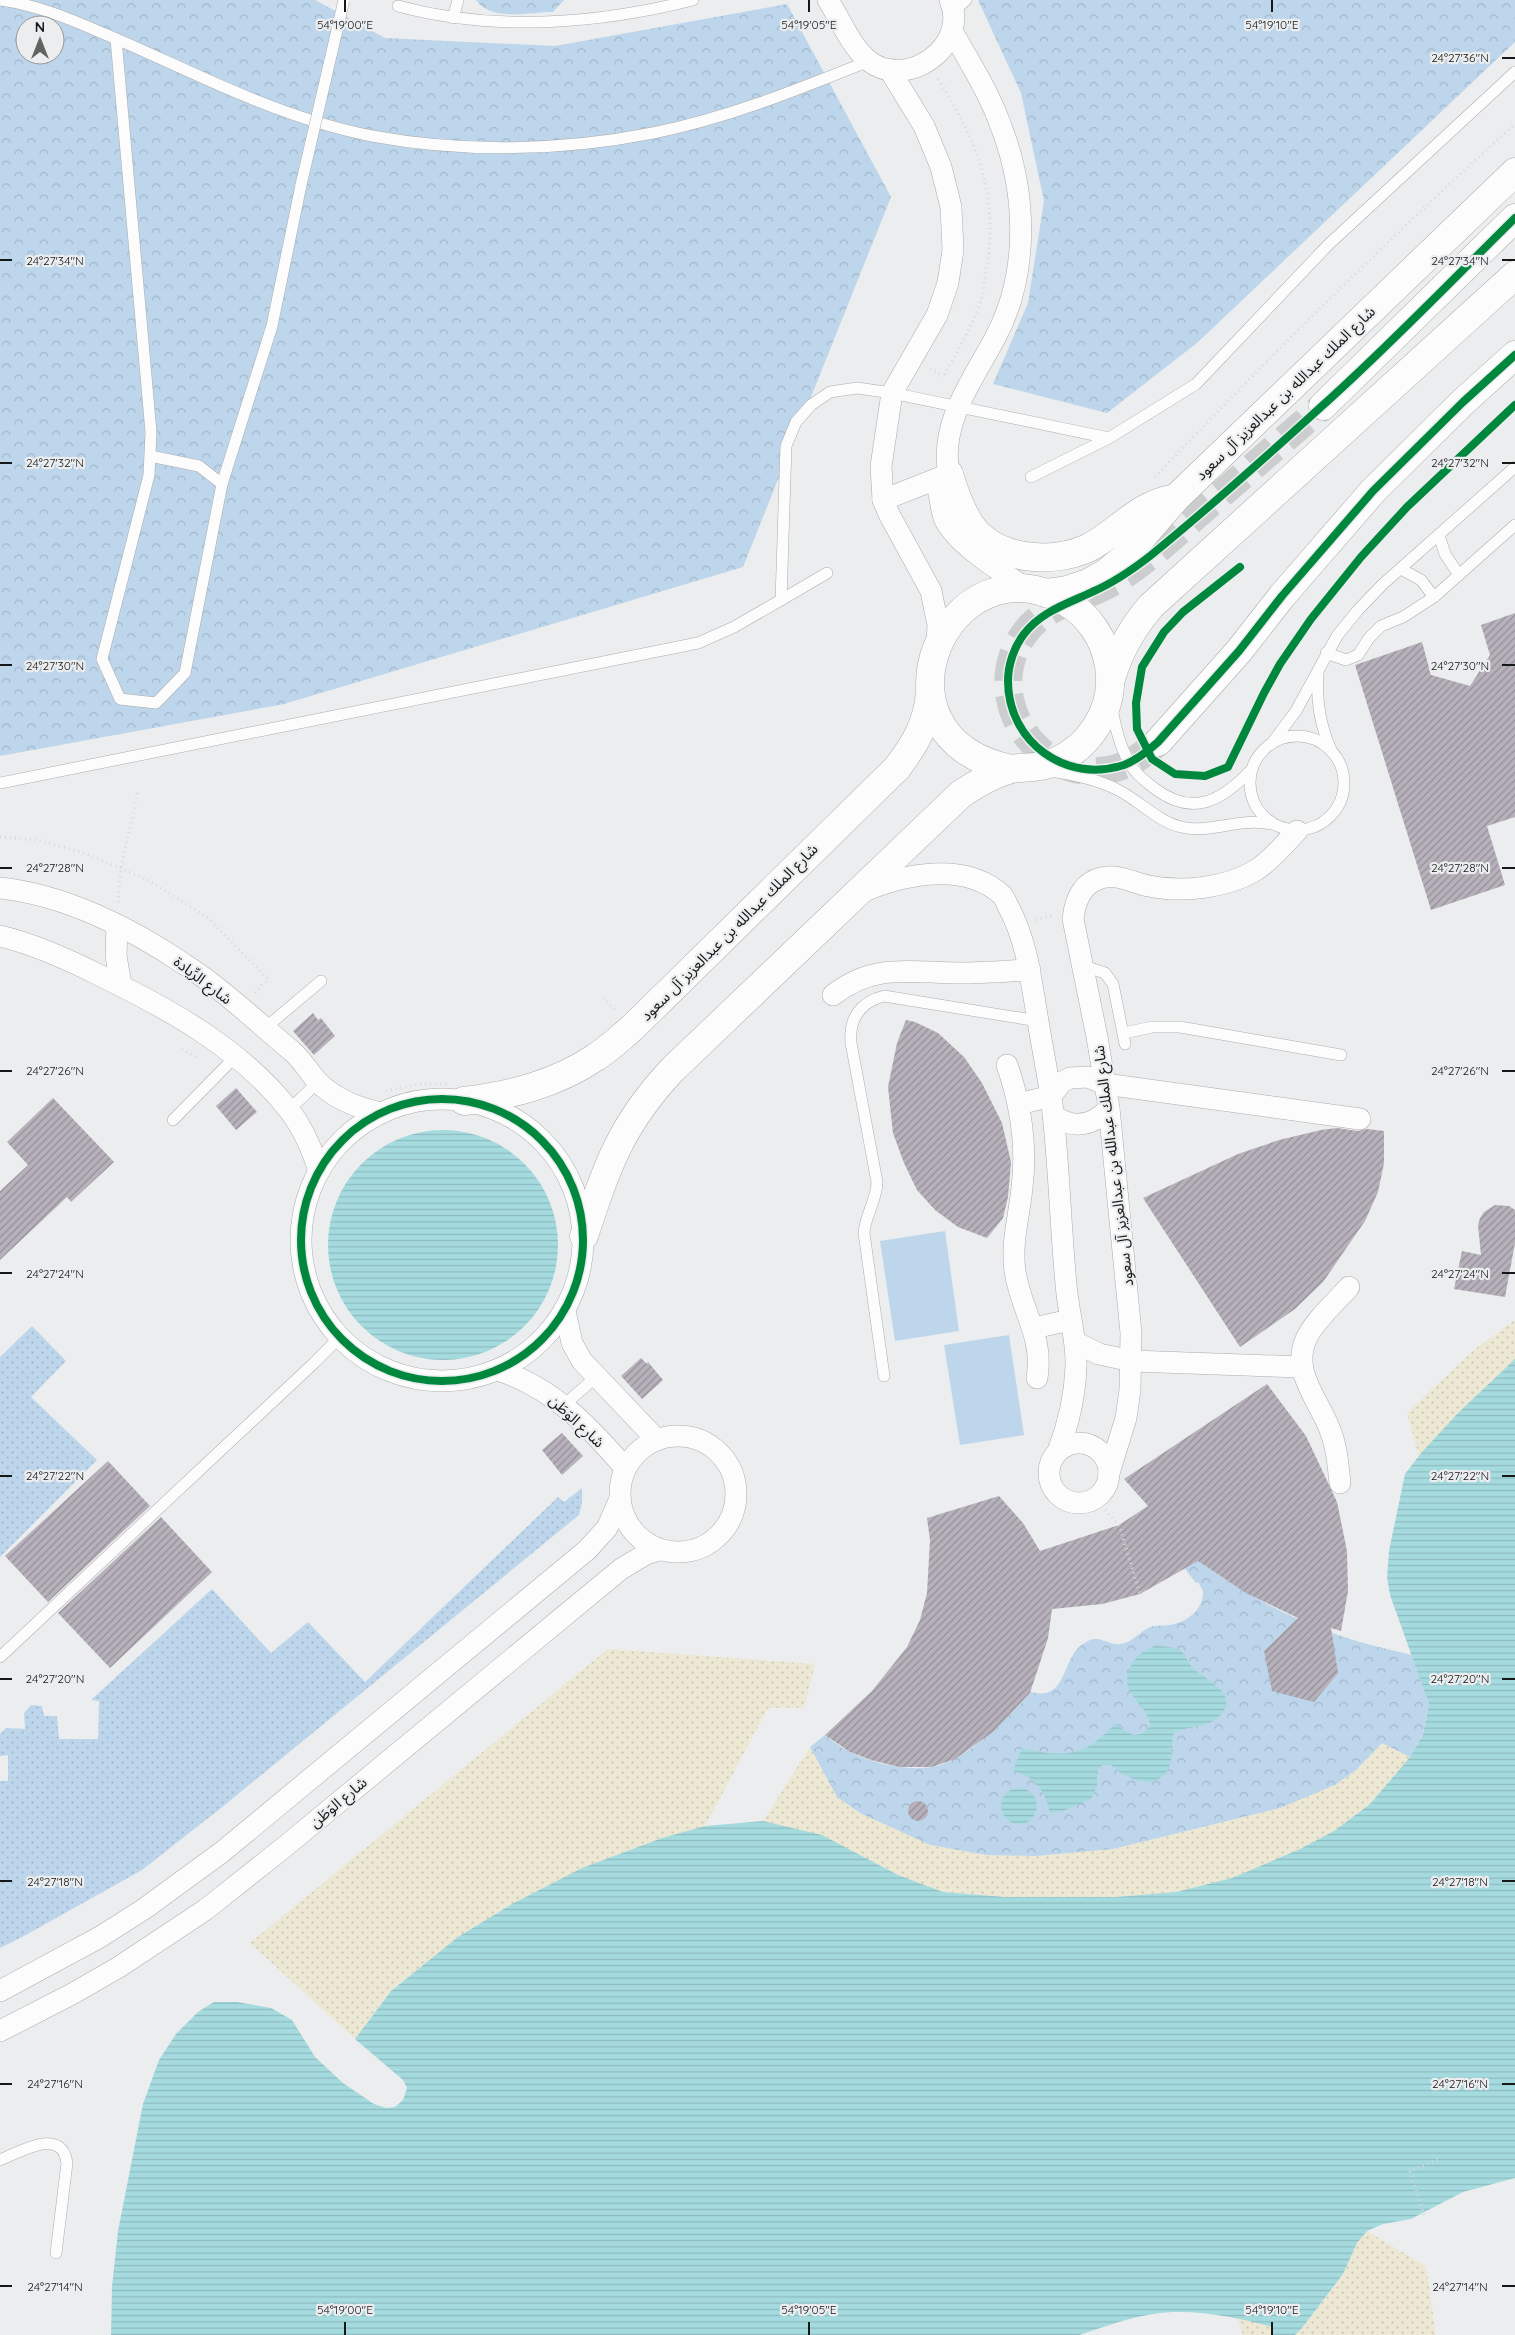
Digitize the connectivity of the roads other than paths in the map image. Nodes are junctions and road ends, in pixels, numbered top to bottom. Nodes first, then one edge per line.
1 (1, 0) edge
2 (344, 0) edge
3 (458, 0) edge
4 (693, 0) edge
5 (828, 0) edge
6 (398, 6) dead end
7 (956, 10) edge
8 (453, 18) junction
9 (116, 39) junction
10 (869, 61) junction
11 (889, 69) junction
12 (1515, 72) edge
13 (1515, 172) edge
14 (1515, 218) edge
15 (1515, 275) edge
16 (1515, 355) edge
17 (892, 393) junction
18 (962, 396) junction
19 (1323, 406) tunnel mouth
20 (1109, 438) junction
21 (150, 456) junction
22 (1515, 467) edge
23 (942, 477) junction
24 (1031, 477) dead end
25 (222, 484) junction
26 (1176, 498) junction
27 (883, 500) junction
28 (1515, 525) edge
29 (1439, 535) junction
30 (1400, 569) junction
31 (827, 573) dead end
32 (1459, 575) junction
33 (1037, 591) junction
34 (1434, 597) junction
35 (781, 600) junction
36 (937, 643) junction
37 (1326, 653) junction
38 (1319, 666) junction
39 (1110, 686) junction
40 (930, 688) junction
41 (1158, 742) tunnel mouth
42 (1272, 743) junction
43 (1332, 750) junction
44 (1022, 769) junction
45 (1251, 770) junction
46 (0, 783) edge
47 (1273, 824) junction
48 (1297, 831) junction
49 (0, 888) edge
50 (857, 894) junction
51 (116, 925) junction
52 (0, 936) edge
53 (1084, 966) junction
54 (1030, 970) junction
55 (321, 981) dead end
56 (121, 985) junction
57 (833, 994) dead end
58 (1038, 1021) junction
59 (264, 1029) junction
60 (1341, 1055) dead end
61 (235, 1057) junction
62 (1007, 1065) dead end
63 (318, 1082) junction
64 (1105, 1084) junction
65 (460, 1092) junction
66 (381, 1103) junction
67 (1019, 1104) junction
68 (1052, 1105) junction
69 (1109, 1108) junction
70 (289, 1110) junction
71 (1360, 1119) dead end
72 (173, 1120) dead end
73 (319, 1171) junction
74 (584, 1236) junction
75 (1349, 1287) dead end
76 (564, 1311) junction
77 (1070, 1320) junction
78 (1034, 1328) junction
79 (340, 1337) junction
80 (1075, 1342) junction
81 (1132, 1361) junction
82 (1302, 1367) junction
83 (497, 1370) junction
84 (884, 1376) dead end
85 (596, 1377) junction
86 (1037, 1378) dead end
87 (564, 1405) junction
88 (657, 1440) junction
89 (1058, 1451) junction
90 (625, 1468) junction
91 (1109, 1473) junction
92 (1340, 1483) dead end
93 (619, 1501) junction
94 (659, 1550) junction
95 (0, 1657) edge
96 (0, 1991) edge
97 (0, 2031) edge
98 (0, 2160) edge
99 (56, 2253) dead end

1 - 9 lane
2 - 25 lane, bridge
3 - 8 lane
4 - 8 lane
5 - 10 street
6 - 8 lane
7 - 11 street
7 - 18 street
9 - 10 lane
9 - 21 lane
10 - 11 street
11 - 17 street
12 - 20 lane
13 - 26 street, شارع الملك عبدالله بن عبدالعزيز آل سعود
14 - 19 street
15 - 39 street
16 - 41 street
17 - 18 lane
17 - 27 street
17 - 35 lane
18 - 20 lane
18 - 23 street
20 - 24 lane
21 - 25 lane
21 - 25 lane
22 - 29 lane
23 - 26 street
23 - 27 street
23 - 33 street
26 - 33 street, شارع الملك عبدالله بن عبدالعزيز آل سعود
27 - 36 street
28 - 32 lane
29 - 30 lane
29 - 32 lane
30 - 34 lane
30 - 37 lane
31 - 35 lane
32 - 34 lane
33 - 36 street, شارع الملك عبدالله بن عبدالعزيز آل سعود
33 - 39 street
34 - 37 lane
35 - 46 lane
36 - 40 street, شارع الملك عبدالله بن عبدالعزيز آل سعود
37 - 38 lane
38 - 42 lane
38 - 43 lane
39 - 44 street
39 - 45 lane
40 - 44 street
40 - 65 street, شارع الملك عبدالله بن عبدالعزيز آل سعود
42 - 43 lane
42 - 45 lane
43 - 48 lane
44 - 47 lane
44 - 50 street
45 - 47 lane
47 - 48 lane
48 - 53 street, شارع الملك عبدالله بن عبدالعزيز آل سعود
49 - 51 street, شارع الرِّيادة
50 - 54 street
50 - 74 street
51 - 56 street
51 - 59 street, شارع الرِّيادة
52 - 56 street
53 - 60 lane
53 - 64 street, شارع الملك عبدالله بن عبدالعزيز آل سعود
54 - 57 street
54 - 58 street
55 - 59 lane
56 - 61 street
58 - 68 street
58 - 84 lane
59 - 63 street, شارع الرِّيادة
61 - 70 street
61 - 72 lane
62 - 67 street
63 - 66 street, شارع الرِّيادة
63 - 70 lane
64 - 68 street
64 - 69 street, شارع الملك عبدالله بن عبدالعزيز آل سعود
64 - 71 street
65 - 66 street
65 - 74 street
66 - 73 street
67 - 68 street
67 - 78 street
68 - 69 street
68 - 77 street
69 - 81 street, شارع الملك عبدالله بن عبدالعزيز آل سعود
70 - 73 street
73 - 79 street
74 - 76 street
75 - 82 street
76 - 83 street
76 - 85 street
77 - 78 street
77 - 80 street
78 - 86 street
79 - 83 street
79 - 95 lane
80 - 81 street
80 - 89 street
81 - 82 street
81 - 91 street, شارع الملك عبدالله بن عبدالعزيز آل سعود
82 - 92 street
83 - 87 street, شارع الوَطَن
85 - 87 lane
85 - 88 street
87 - 90 street, شارع الوَطَن
88 - 90 street
88 - 94 street
89 - 91 street
89 - 91 street
90 - 93 street
93 - 94 street
93 - 96 street
94 - 97 street, شارع الوَطَن
98 - 99 lane

